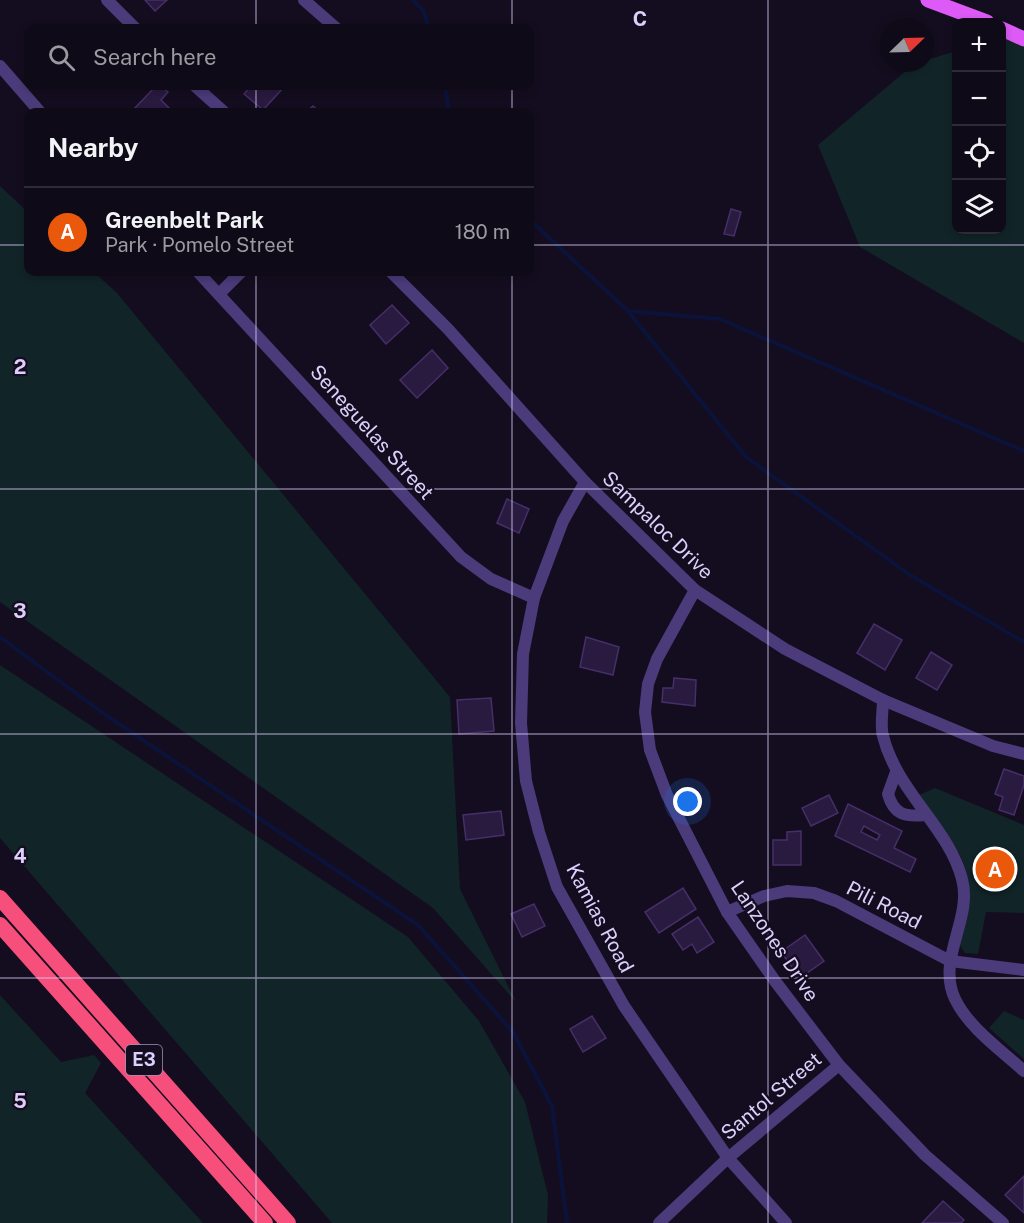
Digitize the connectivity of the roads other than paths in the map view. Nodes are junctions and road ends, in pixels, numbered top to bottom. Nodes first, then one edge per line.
1 (107, 0) edge
2 (304, 0) edge
3 (928, 0) edge
4 (976, 18) edge
5 (131, 24) edge
6 (331, 24) edge
7 (1006, 31) edge
8 (1024, 39) edge
9 (0, 66) edge
10 (199, 90) edge
11 (37, 108) edge
12 (220, 108) edge
13 (202, 276) edge
14 (237, 276) edge
15 (395, 276) edge
16 (220, 293) junction
17 (585, 482) junction
18 (695, 590) junction
19 (534, 598) junction
20 (883, 700) junction
21 (1024, 754) edge
22 (896, 772) junction
23 (925, 815) junction
24 (0, 898) edge
25 (727, 912) junction
26 (0, 925) edge
27 (950, 961) junction
28 (1024, 970) edge
29 (839, 1065) junction
30 (1024, 1071) edge
31 (728, 1158) junction
32 (265, 1223) edge
33 (288, 1223) edge
34 (659, 1223) edge
35 (786, 1223) edge
36 (1003, 1223) edge

1 - 5 street
2 - 6 street
3 - 4 main road
7 - 8 main road
9 - 11 street
10 - 12 street
13 - 16 street, Seneguelas Street
14 - 16 street
15 - 17 street, Sampaloc Drive
16 - 19 street, Seneguelas Street
17 - 18 street, Sampaloc Drive
17 - 19 street, Kamias Road
18 - 20 street, Sampaloc Drive
18 - 25 street, Lanzones Drive
19 - 31 street, Kamias Road
20 - 21 street, Sampaloc Drive
20 - 22 street
22 - 23 street
22 - 23 street
23 - 27 street
24 - 33 highway, E3
25 - 27 street, Pili Road
25 - 29 street, Lanzones Drive
26 - 32 highway, E3
27 - 28 street, Pili Road
27 - 30 street
29 - 31 street, Santol Street
29 - 36 street, Lanzones Drive
31 - 34 street, Santol Street
31 - 35 street, Kamias Road

